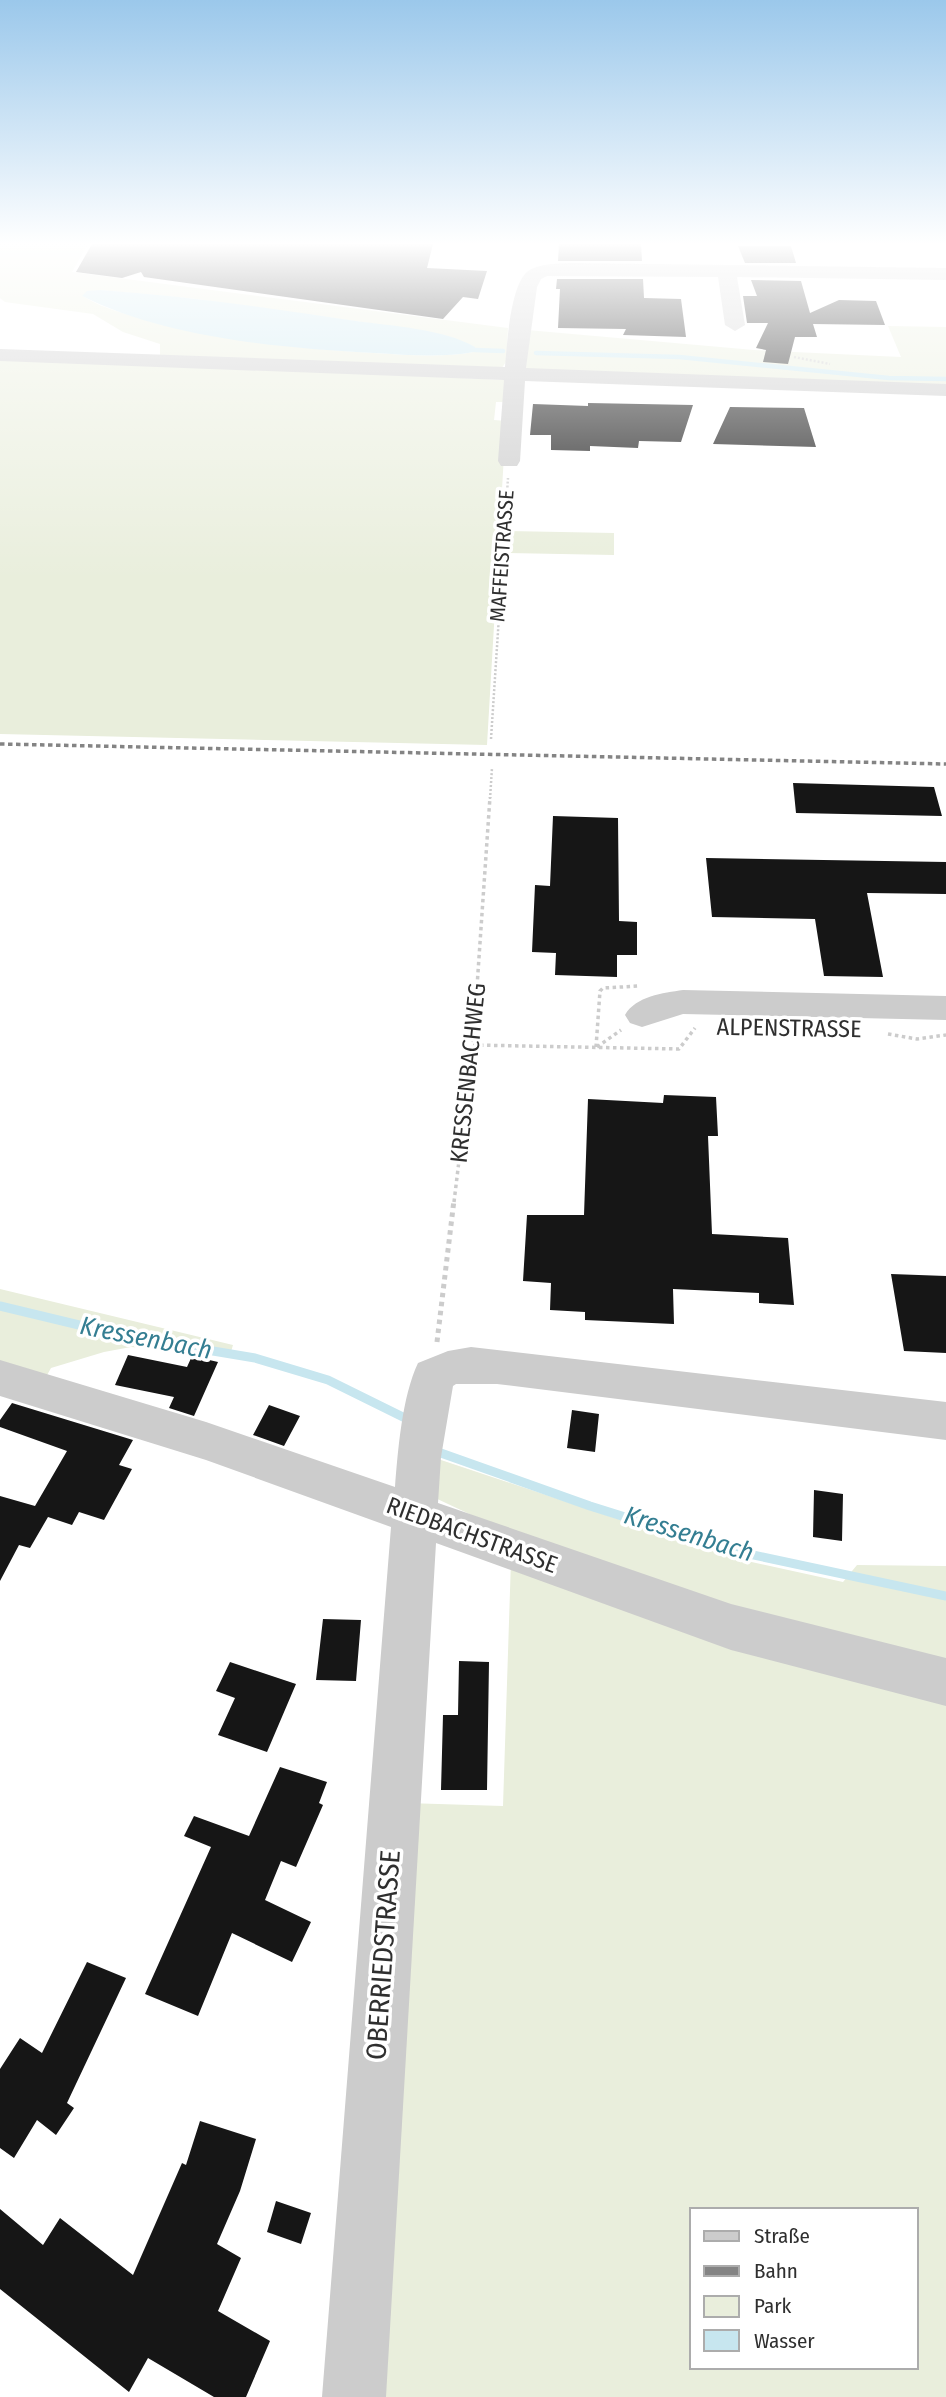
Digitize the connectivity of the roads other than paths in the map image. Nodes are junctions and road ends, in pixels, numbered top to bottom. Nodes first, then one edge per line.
1 (26, 356) edge
2 (517, 356) edge
3 (515, 372) junction
4 (946, 390) edge
5 (509, 461) road end
6 (946, 1008) edge
7 (642, 1016) dead end
8 (0, 1378) edge
9 (946, 1421) edge
10 (415, 1514) junction
11 (946, 1682) edge
12 (354, 2397) edge

1 - 3 street
2 - 3 street, MAFFEISTRASSE
3 - 4 street
3 - 5 street, MAFFEISTRASSE
6 - 7 street, ALPENSTRASSE
8 - 10 street, RIEDBACHSTRASSE
9 - 10 street
10 - 11 street, RIEDBACHSTRASSE
10 - 12 street, OBERRIEDSTRASSE

